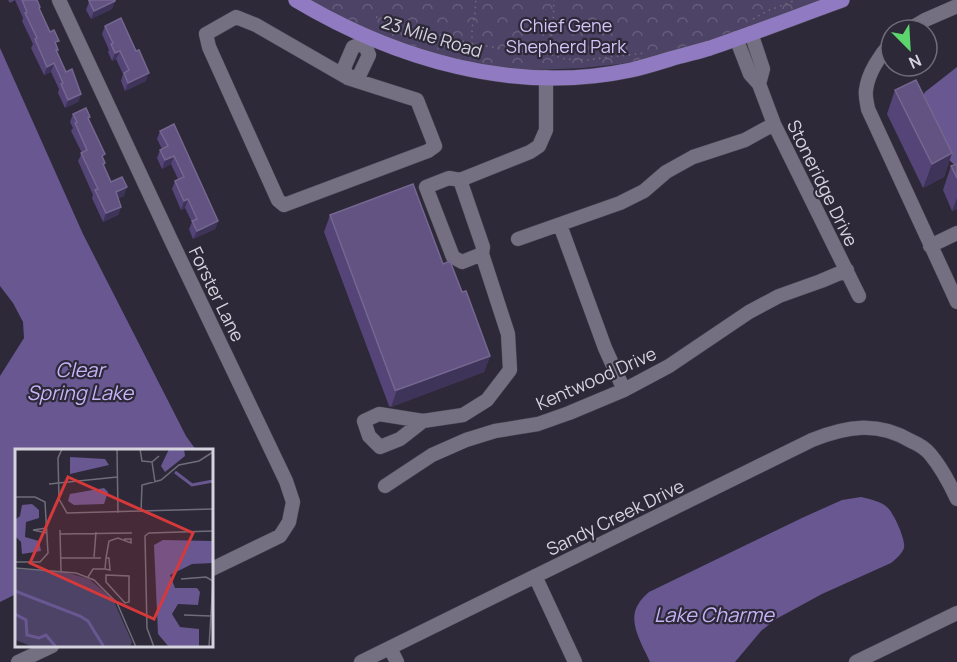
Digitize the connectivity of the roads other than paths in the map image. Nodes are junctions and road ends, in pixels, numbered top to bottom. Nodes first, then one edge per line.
1 (59, 0) edge
2 (296, 0) edge
3 (842, 0) edge
4 (957, 6) edge
5 (930, 18) edge
6 (750, 27) junction
7 (736, 38) junction
8 (365, 40) junction
9 (879, 59) edge
10 (546, 77) junction
11 (348, 78) junction
12 (759, 84) junction
13 (774, 124) junction
14 (460, 180) junction
15 (560, 225) junction
16 (957, 233) edge
17 (518, 239) dead end
18 (930, 246) junction
19 (482, 254) junction
20 (957, 268) edge
21 (847, 270) junction
22 (944, 274) junction
23 (859, 296) dead end
24 (957, 302) edge
25 (624, 390) junction
26 (423, 422) dead end
27 (386, 486) dead end
28 (957, 498) edge
29 (213, 569) edge
30 (535, 576) junction
31 (957, 613) edge
32 (48, 647) edge
33 (390, 648) junction
34 (18, 662) edge
35 (361, 662) edge
36 (397, 662) edge
37 (575, 662) edge
38 (856, 662) edge

1 - 29 street, Forster Lane
2 - 8 main road, 23 Mile Road
3 - 6 main road, 23 Mile Road
4 - 5 street
6 - 7 main road, 23 Mile Road
6 - 12 street, Stoneridge Drive
7 - 10 main road, 23 Mile Road
7 - 12 street, Stoneridge Drive
8 - 10 main road, 23 Mile Road
8 - 11 street
9 - 18 street
10 - 14 street
11 - 11 street
12 - 13 street, Stoneridge Drive
13 - 15 street
13 - 21 street, Stoneridge Drive
14 - 19 street
14 - 19 street
15 - 17 street
15 - 25 street
16 - 18 street
18 - 22 street
19 - 26 street
20 - 22 street
21 - 23 street, Stoneridge Drive
21 - 25 street, Kentwood Drive
22 - 24 street
25 - 27 street, Kentwood Drive
28 - 30 street, Sandy Creek Drive
30 - 33 street, Sandy Creek Drive
30 - 37 street
31 - 38 street
32 - 34 street
33 - 35 street, Sandy Creek Drive
33 - 36 street

